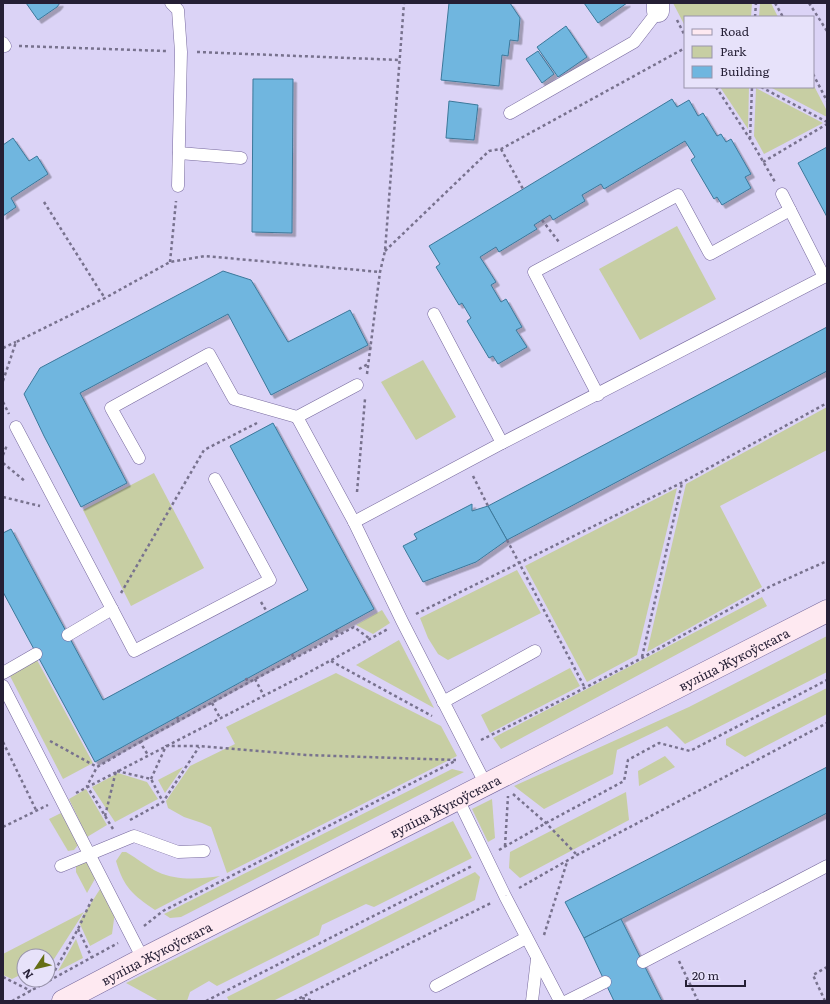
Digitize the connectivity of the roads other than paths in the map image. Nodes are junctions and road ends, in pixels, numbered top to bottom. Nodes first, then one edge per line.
1 (171, 3) edge
2 (658, 7) edge
3 (510, 113) dead end
4 (179, 153) junction
5 (241, 158) dead end
6 (178, 186) road end
7 (782, 194) road end
8 (790, 210) junction
9 (434, 314) dead end
10 (362, 382) road end
11 (598, 395) junction
12 (297, 417) junction
13 (16, 427) dead end
14 (502, 443) junction
15 (139, 458) dead end
16 (215, 479) dead end
17 (354, 522) junction
18 (112, 610) junction
19 (827, 611) edge
20 (68, 635) dead end
21 (535, 652) dead end
22 (36, 654) dead end
23 (3, 674) edge
24 (3, 686) edge
25 (443, 702) junction
26 (486, 785) junction
27 (458, 799) junction
28 (204, 851) dead end
29 (89, 854) junction
30 (61, 866) dead end
31 (827, 866) edge
32 (526, 938) junction
33 (143, 959) junction
34 (537, 959) junction
35 (643, 962) dead end
36 (605, 982) dead end
37 (436, 986) dead end
38 (63, 1001) edge
39 (532, 1001) edge
40 (560, 1001) edge
41 (567, 1001) edge

1 - 4 lane
2 - 3 lane
4 - 5 lane
4 - 6 lane
7 - 8 lane
8 - 11 lane
8 - 11 lane
9 - 14 lane
10 - 12 lane
11 - 14 lane
12 - 15 lane
12 - 17 lane
13 - 18 lane
14 - 17 lane
16 - 18 lane
17 - 25 lane
18 - 20 lane
19 - 26 main road, вуліца Жукоўскага
21 - 25 lane
22 - 23 lane
24 - 29 lane
25 - 26 lane
26 - 27 main road, вуліца Жукоўскага
27 - 32 lane
27 - 33 main road, вуліца Жукоўскага
28 - 29 lane
29 - 30 lane
29 - 33 lane
31 - 35 lane
32 - 34 lane
32 - 37 lane
33 - 38 main road, вуліца Жукоўскага
34 - 39 lane
34 - 40 lane
36 - 41 lane

